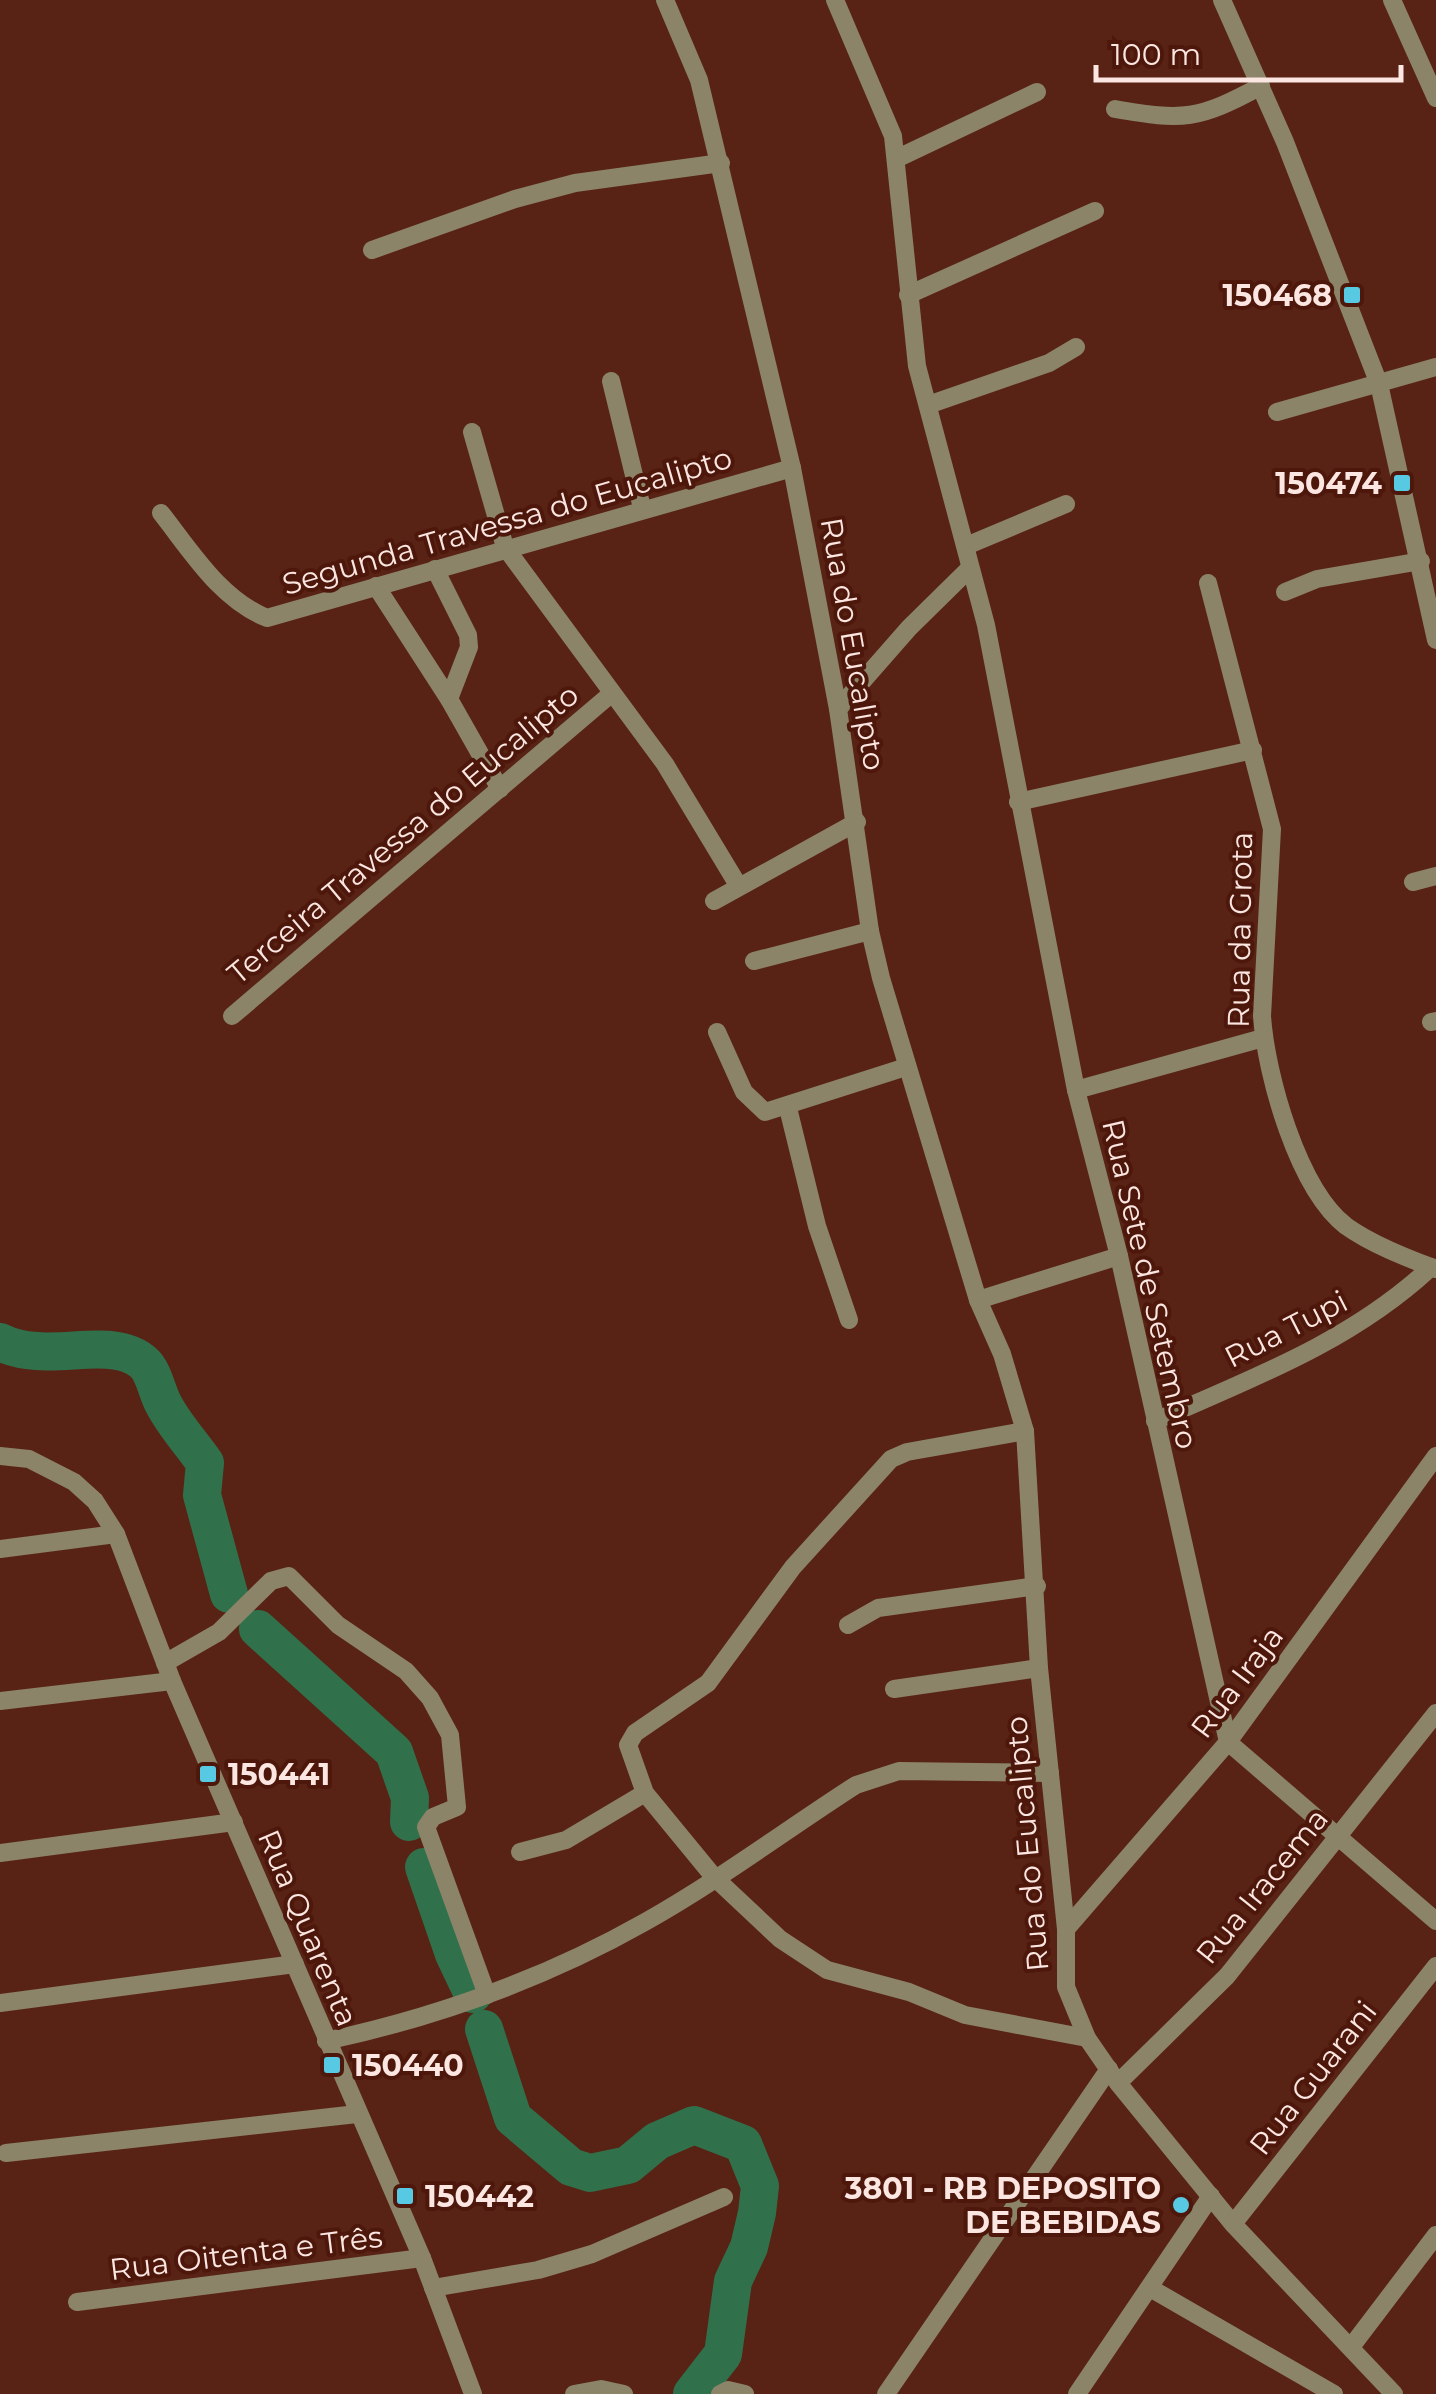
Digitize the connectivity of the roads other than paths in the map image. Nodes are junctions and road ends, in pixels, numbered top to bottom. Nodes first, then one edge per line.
1 (665, 0) edge
2 (834, 0) edge
3 (1222, 0) edge
4 (1392, 0) edge
5 (1261, 86) junction
6 (1037, 92) dead end
7 (1436, 98) edge
8 (1114, 109) dead end
9 (898, 158) junction
10 (721, 163) junction
11 (1095, 211) dead end
12 (372, 250) dead end
13 (908, 295) junction
14 (1076, 347) dead end
15 (1436, 367) edge
16 (611, 381) dead end
17 (1379, 384) junction
18 (928, 405) junction
19 (1277, 412) dead end
20 (472, 432) dead end
21 (792, 468) junction
22 (1066, 504) dead end
23 (642, 508) junction
24 (161, 513) dead end
25 (966, 546) junction
26 (504, 548) junction
27 (1421, 561) junction
28 (970, 568) junction
29 (435, 569) junction
30 (1208, 583) dead end
31 (376, 586) junction
32 (1286, 592) dead end
33 (1436, 640) edge
34 (611, 694) junction
35 (448, 699) junction
36 (838, 709) junction
37 (1253, 750) junction
38 (500, 789) junction
39 (1018, 802) junction
40 (857, 822) junction
41 (1436, 876) edge
42 (1413, 882) dead end
43 (738, 885) junction
44 (714, 901) dead end
45 (870, 931) junction
46 (754, 962) dead end
47 (232, 1016) dead end
48 (717, 1032) dead end
49 (1263, 1038) junction
50 (906, 1067) junction
51 (1076, 1090) junction
52 (788, 1108) junction
53 (1119, 1256) junction
54 (1433, 1268) edge
55 (978, 1300) junction
56 (850, 1320) dead end
57 (1155, 1421) junction
58 (1025, 1431) junction
59 (0, 1456) edge
60 (1436, 1456) edge
61 (116, 1534) junction
62 (0, 1549) edge
63 (1036, 1586) junction
64 (848, 1625) dead end
65 (1038, 1668) junction
66 (169, 1672) junction
67 (894, 1689) dead end
68 (0, 1701) edge
69 (1436, 1713) edge
70 (1228, 1742) junction
71 (1050, 1774) junction
72 (645, 1793) junction
73 (234, 1822) junction
74 (1336, 1839) junction
75 (520, 1852) dead end
76 (0, 1853) edge
77 (714, 1878) junction
78 (1436, 1921) edge
79 (1066, 1929) junction
80 (295, 1964) junction
81 (1436, 1966) edge
82 (487, 1996) junction
83 (0, 2002) edge
84 (1087, 2038) junction
85 (326, 2041) junction
86 (1113, 2076) junction
87 (357, 2114) junction
88 (6, 2153) dead end
89 (1211, 2196) junction
90 (724, 2197) dead end
91 (1233, 2224) junction
92 (1436, 2236) edge
93 (422, 2258) junction
94 (433, 2288) junction
95 (1150, 2288) junction
96 (76, 2302) dead end
97 (1352, 2347) junction
98 (473, 2394) edge
99 (574, 2394) edge
100 (624, 2394) edge
101 (720, 2394) edge
102 (746, 2394) edge
103 (886, 2394) edge
104 (1077, 2394) edge
105 (1334, 2394) edge
106 (1394, 2394) edge

1 - 10 street, Rua do Eucalipto
2 - 9 street, Rua Sete de Setembro
3 - 5 street
4 - 7 street
5 - 8 street
5 - 17 street
6 - 9 street
9 - 13 street, Rua Sete de Setembro
10 - 12 street
10 - 21 street, Rua do Eucalipto
11 - 13 street
13 - 18 street, Rua Sete de Setembro
14 - 18 street
15 - 17 street
16 - 23 street
17 - 19 street
17 - 27 street
18 - 25 street, Rua Sete de Setembro
20 - 26 street, Terceira Travessa do Eucalipto
21 - 23 street, Segunda Travessa do Eucalipto
21 - 36 street, Rua do Eucalipto
22 - 25 street
23 - 26 street, Segunda Travessa do Eucalipto
24 - 31 street, Segunda Travessa do Eucalipto
25 - 28 street, Rua Sete de Setembro
26 - 29 street, Segunda Travessa do Eucalipto
26 - 34 street, Terceira Travessa do Eucalipto
27 - 32 street
27 - 33 street
28 - 36 street
28 - 39 street, Rua Sete de Setembro
29 - 31 street, Segunda Travessa do Eucalipto
29 - 35 street
30 - 37 street, Rua da Grota
31 - 35 street
34 - 38 street, Terceira Travessa do Eucalipto
34 - 43 street, Terceira Travessa do Eucalipto
35 - 38 street
36 - 40 street, Rua do Eucalipto
37 - 39 street
37 - 49 street, Rua da Grota
38 - 47 street, Terceira Travessa do Eucalipto
39 - 51 street, Rua Sete de Setembro
40 - 43 street
40 - 45 street, Rua do Eucalipto
41 - 42 street
43 - 44 street
45 - 46 street
45 - 50 street, Rua do Eucalipto
48 - 52 street
49 - 51 street
49 - 54 street, Rua da Grota
50 - 52 street
50 - 55 street, Rua do Eucalipto
51 - 53 street, Rua Sete de Setembro
52 - 56 street
53 - 55 street
53 - 57 street, Rua Sete de Setembro
54 - 57 street, Rua Tupi
55 - 58 street, Rua do Eucalipto
57 - 70 street, Rua Sete de Setembro
58 - 63 street, Rua do Eucalipto
58 - 72 street
59 - 61 street, Rua Quarenta
60 - 70 street, Rua Iraja
61 - 62 street
61 - 66 street, Rua Quarenta
63 - 64 street
63 - 65 street, Rua do Eucalipto
65 - 67 street
65 - 71 street, Rua do Eucalipto
66 - 68 street
66 - 73 street, Rua Quarenta
66 - 82 street
69 - 74 street, Rua Iracema
70 - 74 street
70 - 79 street, Rua Iraja
71 - 77 street
71 - 79 street, Rua do Eucalipto
72 - 75 street
72 - 77 street
73 - 76 street
73 - 80 street, Rua Quarenta
74 - 78 street
74 - 86 street, Rua Iracema
77 - 82 street
77 - 84 street
79 - 84 street, Rua do Eucalipto
80 - 83 street
80 - 85 street, Rua Quarenta
81 - 91 street, Rua Guarani
82 - 85 street
84 - 86 street, Rua do Eucalipto
85 - 87 street, Rua Quarenta
86 - 89 street, Rua do Eucalipto
86 - 103 street, Rua Iracema
87 - 88 street
87 - 93 street, Rua Quarenta
89 - 91 street, Rua do Eucalipto
89 - 95 street
90 - 94 street
91 - 97 street, Rua do Eucalipto
92 - 97 street
93 - 94 street, Rua Quarenta
93 - 96 street, Rua Oitenta e Três
94 - 98 street, Rua Quarenta
95 - 104 street
95 - 105 street
97 - 106 street, Rua do Eucalipto
99 - 100 street
101 - 102 street

